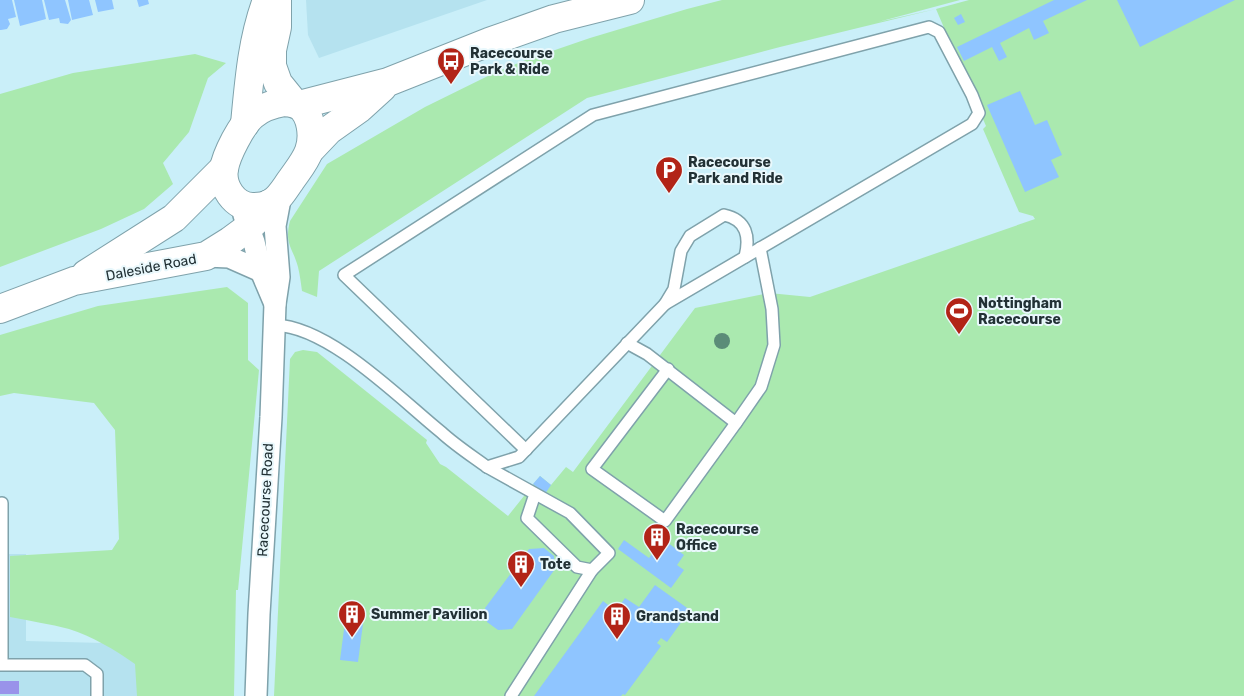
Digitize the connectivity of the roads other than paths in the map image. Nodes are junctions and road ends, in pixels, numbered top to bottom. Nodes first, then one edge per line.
1 (267, 0) edge
2 (277, 0) edge
3 (630, 0) edge
4 (388, 82) junction
5 (297, 104) junction
6 (244, 124) junction
7 (310, 150) junction
8 (224, 168) junction
9 (275, 199) junction
10 (244, 215) junction
11 (760, 248) junction
12 (206, 256) junction
13 (745, 257) junction
14 (261, 271) junction
15 (74, 281) junction
16 (665, 304) junction
17 (0, 308) edge
18 (275, 314) junction
19 (627, 343) junction
20 (668, 369) junction
21 (736, 423) junction
22 (526, 450) junction
23 (487, 467) junction
24 (536, 494) junction
25 (2, 503) dead end
26 (592, 570) junction
27 (1, 664) edge
28 (97, 696) edge
29 (256, 696) edge
30 (511, 696) edge

1 - 6 main road
2 - 5 main road
3 - 4 main road
4 - 5 main road
4 - 7 main road, Daleside Road
5 - 6 main road
5 - 7 main road
6 - 8 main road
7 - 9 main road, Daleside Road
8 - 10 main road
8 - 15 main road, Daleside Road
9 - 10 main road, Daleside Road
9 - 18 street, Racecourse Road
10 - 12 main road, Daleside Road
10 - 14 street, Racecourse Road
11 - 13 lane
11 - 21 lane
11 - 22 lane
12 - 14 street
12 - 15 main road, Daleside Road
13 - 16 lane
13 - 16 lane
14 - 18 street, Racecourse Road
15 - 17 main road, Daleside Road
16 - 19 lane
18 - 23 lane
18 - 29 street, Racecourse Road
19 - 20 lane
19 - 22 lane
20 - 21 lane
20 - 21 lane
22 - 23 lane
23 - 24 lane
24 - 26 lane
24 - 26 lane
25 - 27 lane
26 - 30 lane
27 - 28 lane

